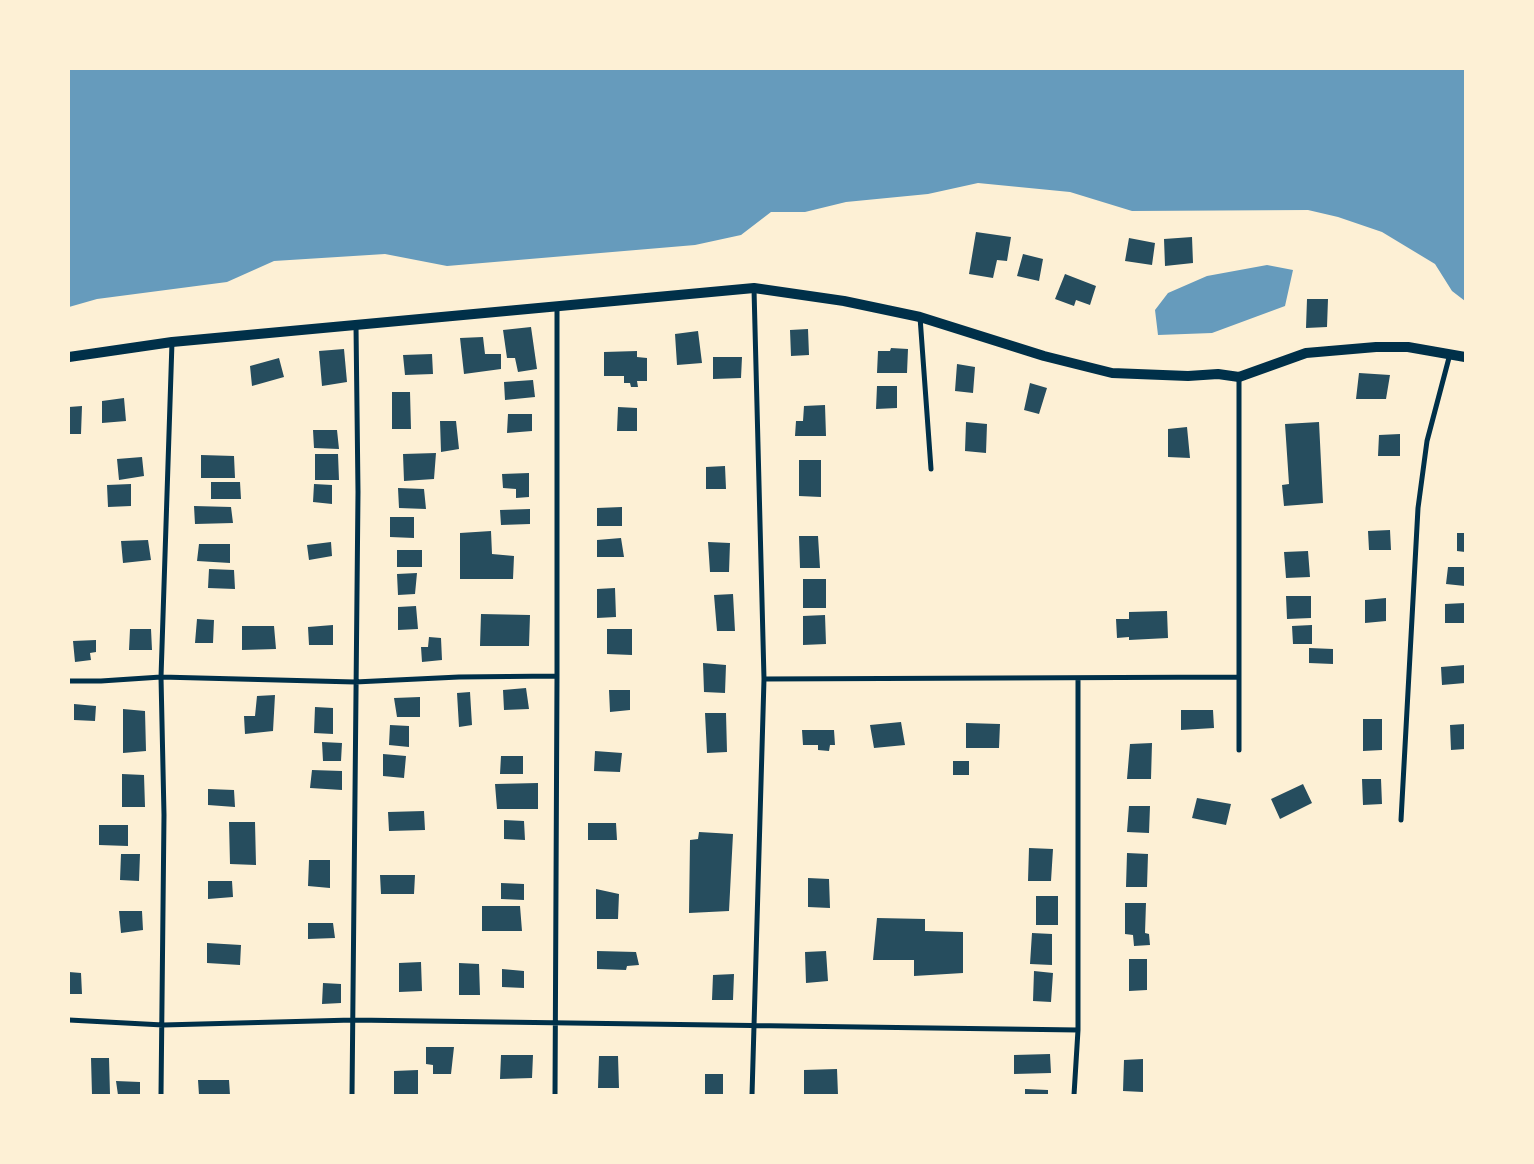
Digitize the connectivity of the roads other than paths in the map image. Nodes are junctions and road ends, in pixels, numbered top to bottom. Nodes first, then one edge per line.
1 (754, 288) junction
2 (556, 306) junction
3 (920, 317) junction
4 (356, 326) junction
5 (172, 342) junction
6 (1450, 354) junction
7 (69, 357) edge
8 (1465, 357) edge
9 (1239, 377) junction
10 (931, 469) dead end
11 (557, 676) junction
12 (161, 677) junction
13 (1238, 677) junction
14 (764, 679) junction
15 (1078, 679) junction
16 (69, 681) edge
17 (355, 682) junction
18 (1239, 750) dead end
19 (1401, 820) dead end
20 (69, 1020) edge
21 (353, 1020) junction
22 (556, 1023) junction
23 (163, 1025) junction
24 (755, 1026) junction
25 (1078, 1030) junction
26 (161, 1095) edge
27 (352, 1095) edge
28 (555, 1095) edge
29 (752, 1095) edge
30 (1074, 1095) edge

1 - 2 main road
1 - 3 main road
1 - 14 street
2 - 4 main road
2 - 11 street
3 - 9 main road
3 - 10 street
4 - 5 main road
4 - 17 street
5 - 7 main road
5 - 12 street
6 - 8 main road
6 - 9 main road
6 - 19 street
9 - 13 street
11 - 17 street
11 - 22 street
12 - 16 street
12 - 17 street
12 - 23 street
13 - 15 street
13 - 18 street
14 - 15 street
14 - 24 street
15 - 25 street
17 - 21 street
20 - 23 street
21 - 22 street
21 - 23 street
21 - 27 street
22 - 24 street
22 - 28 street
23 - 26 street
24 - 25 street
24 - 29 street
25 - 30 street

